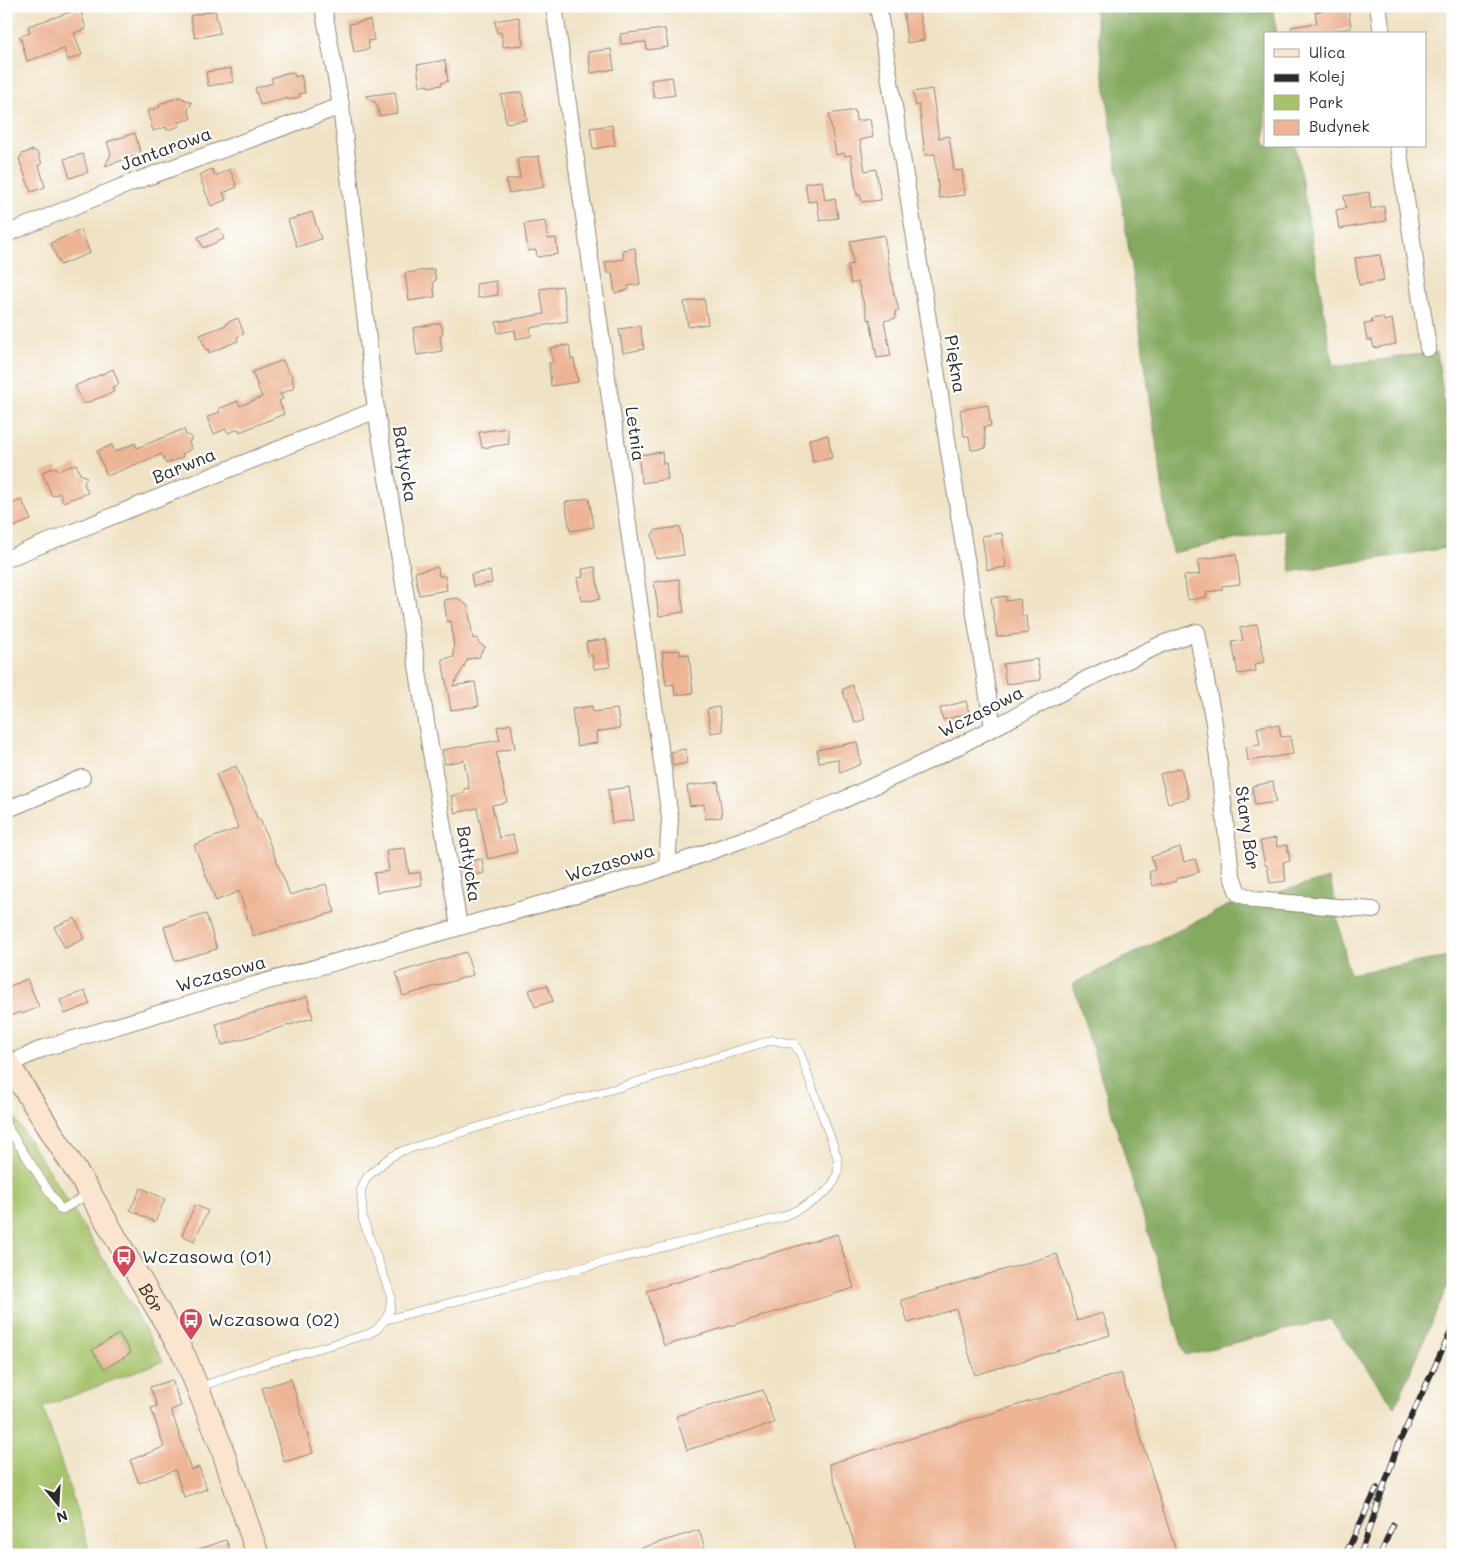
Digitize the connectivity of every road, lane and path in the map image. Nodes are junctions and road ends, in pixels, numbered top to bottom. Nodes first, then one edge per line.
1 (323, 6) edge
2 (554, 6) edge
3 (878, 6) edge
4 (1378, 6) edge
5 (1382, 32) edge
6 (341, 106) junction
7 (1398, 148) edge
8 (6, 234) edge
9 (1428, 348) dead end
10 (376, 410) junction
11 (6, 559) edge
12 (1197, 632) joint
13 (992, 728) junction
14 (82, 778) dead end
15 (6, 810) edge
16 (666, 867) junction
17 (1373, 910) dead end
18 (459, 927) junction
19 (7, 1062) edge
20 (6, 1125) edge
21 (90, 1194) junction
22 (385, 1320) junction
23 (198, 1388) junction
24 (258, 1555) edge

1 - 6 street, Bałtycka
2 - 16 street, Letnia
3 - 13 street, Piękna
4 - 5 street
6 - 8 street, Jantarowa
6 - 10 street, Bałtycka
7 - 9 street
10 - 11 street, Barwna
10 - 18 street, Bałtycka
12 - 13 street, Wczasowa
12 - 17 street, Stary Bór
13 - 16 street, Wczasowa
14 - 15 street
16 - 18 street, Wczasowa
18 - 19 street, Wczasowa
19 - 21 street, Bór
20 - 21 lane
21 - 23 street, Bór
22 - 22 lane
22 - 23 lane
23 - 24 street, Bór

